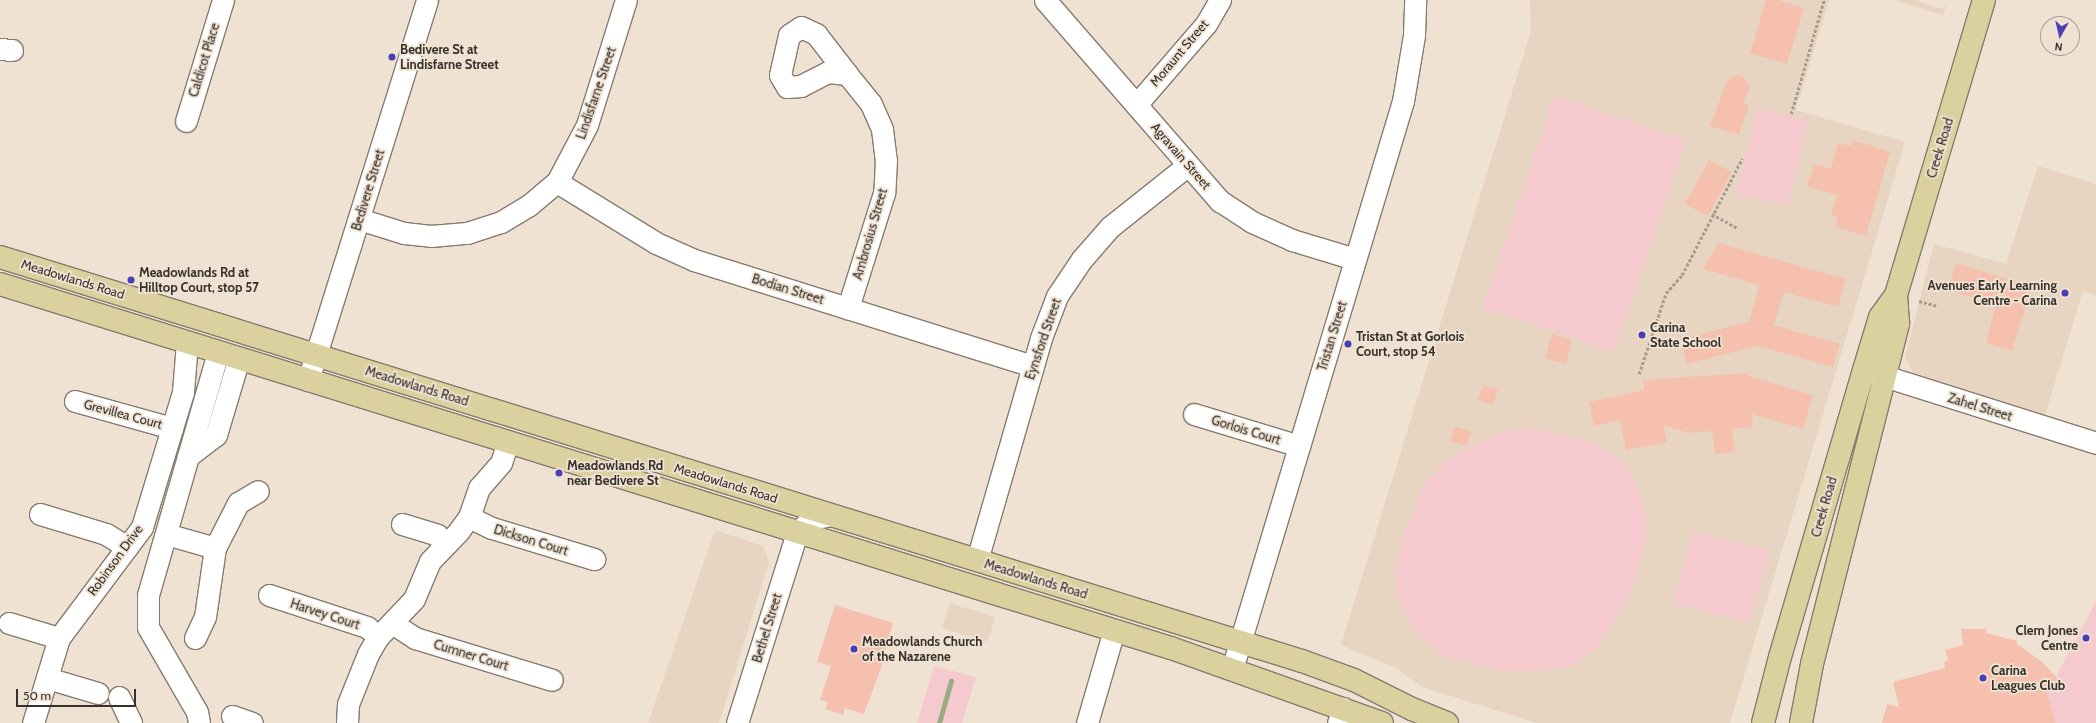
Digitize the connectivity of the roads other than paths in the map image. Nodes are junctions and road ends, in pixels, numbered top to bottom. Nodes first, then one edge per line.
1 (223, 0) edge
2 (427, 0) edge
3 (626, 0) edge
4 (1045, 0) edge
5 (1220, 0) edge
6 (1415, 0) edge
7 (1984, 0) edge
8 (847, 74) dead end
9 (1136, 105) junction
10 (186, 121) dead end
11 (1188, 165) junction
12 (557, 182) junction
13 (359, 219) junction
14 (0, 256) edge
15 (1355, 259) junction
16 (0, 284) edge
17 (1896, 295) junction
18 (848, 308) junction
19 (187, 342) junction
20 (218, 352) junction
21 (317, 355) junction
22 (239, 358) junction
23 (1033, 366) junction
24 (1864, 370) junction
25 (1884, 377) junction
26 (308, 380) junction
27 (75, 401) dead end
28 (1194, 414) dead end
29 (172, 428) junction
30 (508, 442) junction
31 (2096, 443) edge
32 (1299, 446) junction
33 (188, 456) junction
34 (657, 461) junction
35 (258, 490) dead end
36 (40, 514) dead end
37 (832, 516) junction
38 (469, 517) junction
39 (402, 524) dead end
40 (796, 533) junction
41 (166, 534) junction
42 (444, 544) junction
43 (127, 547) junction
44 (215, 548) junction
45 (594, 559) dead end
46 (977, 560) junction
47 (269, 595) dead end
48 (9, 623) dead end
49 (385, 630) junction
50 (1114, 630) junction
51 (59, 638) junction
52 (195, 638) dead end
53 (1240, 642) junction
54 (1232, 669) junction
55 (47, 678) junction
56 (552, 680) dead end
57 (98, 693) dead end
58 (119, 697) dead end
59 (1802, 714) edge
60 (232, 716) dead end
61 (1340, 716) edge
62 (33, 723) edge
63 (131, 723) edge
64 (199, 723) edge
65 (252, 723) edge
66 (347, 723) edge
67 (737, 723) edge
68 (1087, 723) edge
69 (1382, 723) edge
70 (1447, 723) edge
71 (1763, 723) edge
72 (1789, 723) edge

1 - 10 street, Caldicot Place
2 - 13 street, Bedivere Street
3 - 12 street, Lindisfarne Street
4 - 9 street, Agravain Street
5 - 9 street, Moraunt Street
6 - 15 street, Tristan Street
7 - 17 main road, Creek Road
8 - 18 street, Ambrosius Street
9 - 11 street, Agravain Street
11 - 15 street, Agravain Street
11 - 23 street, Eynsford Street
12 - 13 street, Lindisfarne Street
12 - 18 street, Bodian Street
13 - 21 street, Bedivere Street
14 - 21 main road, Meadowlands Road
15 - 32 street, Tristan Street
16 - 19 main road, Meadowlands Road
17 - 24 main road, Creek Road
17 - 25 main road, Creek Road
18 - 23 street, Bodian Street
19 - 20 main road, Meadowlands Road
19 - 29 street, Robinson Drive
20 - 22 main road, Meadowlands Road
20 - 33 street
21 - 26 street, Bedivere Street
21 - 34 main road, Meadowlands Road
22 - 26 main road, Meadowlands Road
22 - 33 street
23 - 46 street, Eynsford Street
24 - 25 street, Zahel Street
24 - 71 main road, Creek Road
25 - 31 street, Zahel Street
25 - 59 main road, Creek Road
26 - 30 main road, Meadowlands Road
27 - 29 street, Grevillea Court
28 - 32 street, Gorlois Court
29 - 43 street, Robinson Drive
30 - 38 street
30 - 40 main road, Meadowlands Road
32 - 53 street, Tristan Street
33 - 41 street
34 - 37 main road, Meadowlands Road
34 - 40 street
35 - 44 street
36 - 43 street
37 - 40 street
37 - 46 main road, Meadowlands Road
38 - 42 street
38 - 45 street, Dickson Court
39 - 42 street
40 - 50 main road, Meadowlands Road
40 - 67 street, Bethel Street
41 - 44 street
41 - 64 street
42 - 49 street
43 - 51 street, Robinson Drive
44 - 52 street
46 - 53 main road, Meadowlands Road
47 - 49 street, Harvey Court
48 - 51 street
49 - 56 street, Cumner Court
49 - 66 street
50 - 54 main road, Meadowlands Road
50 - 68 street
51 - 55 street, Robinson Drive
53 - 54 street, Tristan Street
53 - 70 main road, Meadowlands Road
54 - 61 main road, Meadowlands Road
55 - 57 street
55 - 62 street, Robinson Drive
58 - 63 street
59 - 72 main road
60 - 65 street
61 - 69 main road, Meadowlands Road

